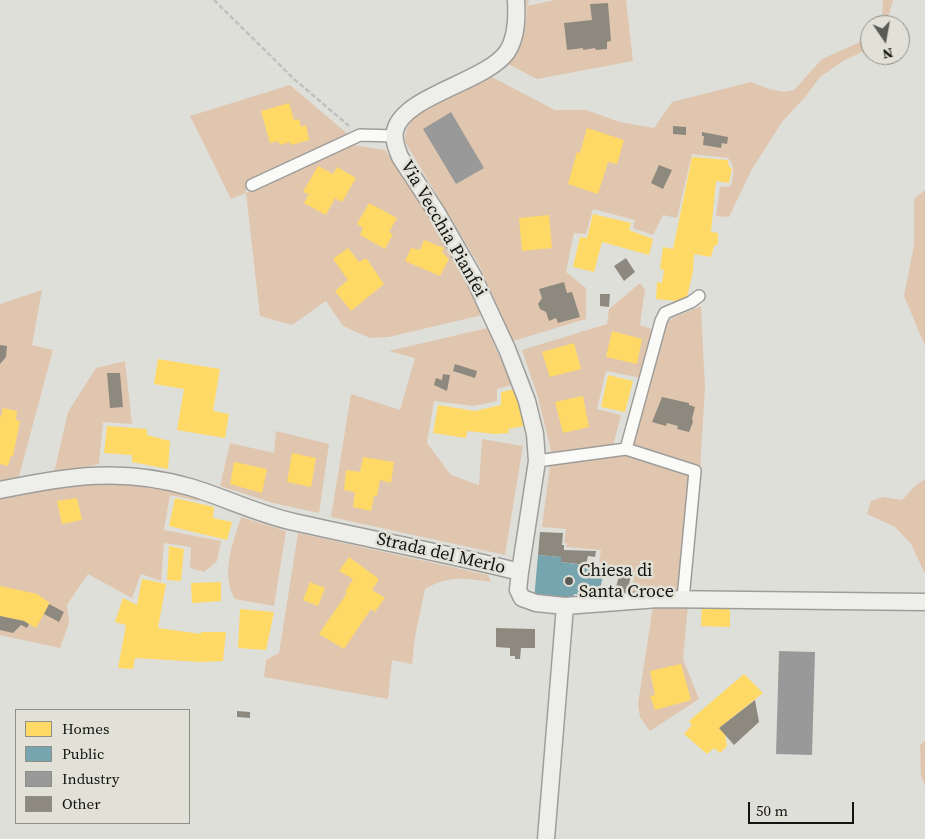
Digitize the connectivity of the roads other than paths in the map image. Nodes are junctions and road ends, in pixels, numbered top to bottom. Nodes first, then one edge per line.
1 (516, 0) edge
2 (395, 136) junction
3 (252, 185) dead end
4 (698, 296) dead end
5 (626, 450) junction
6 (537, 461) junction
7 (0, 490) edge
8 (520, 572) junction
9 (683, 599) junction
10 (925, 602) edge
11 (565, 606) junction
12 (546, 839) edge

1 - 2 street
2 - 3 street
2 - 6 street, Via Vecchia Pianfei
4 - 5 street
5 - 6 street
5 - 9 street
6 - 8 street, Via Vecchia Pianfei
7 - 8 street, Strada del Merlo
8 - 11 street, Strada del Merlo
9 - 10 street, Strada del Merlo
9 - 11 street, Strada del Merlo
11 - 12 street

